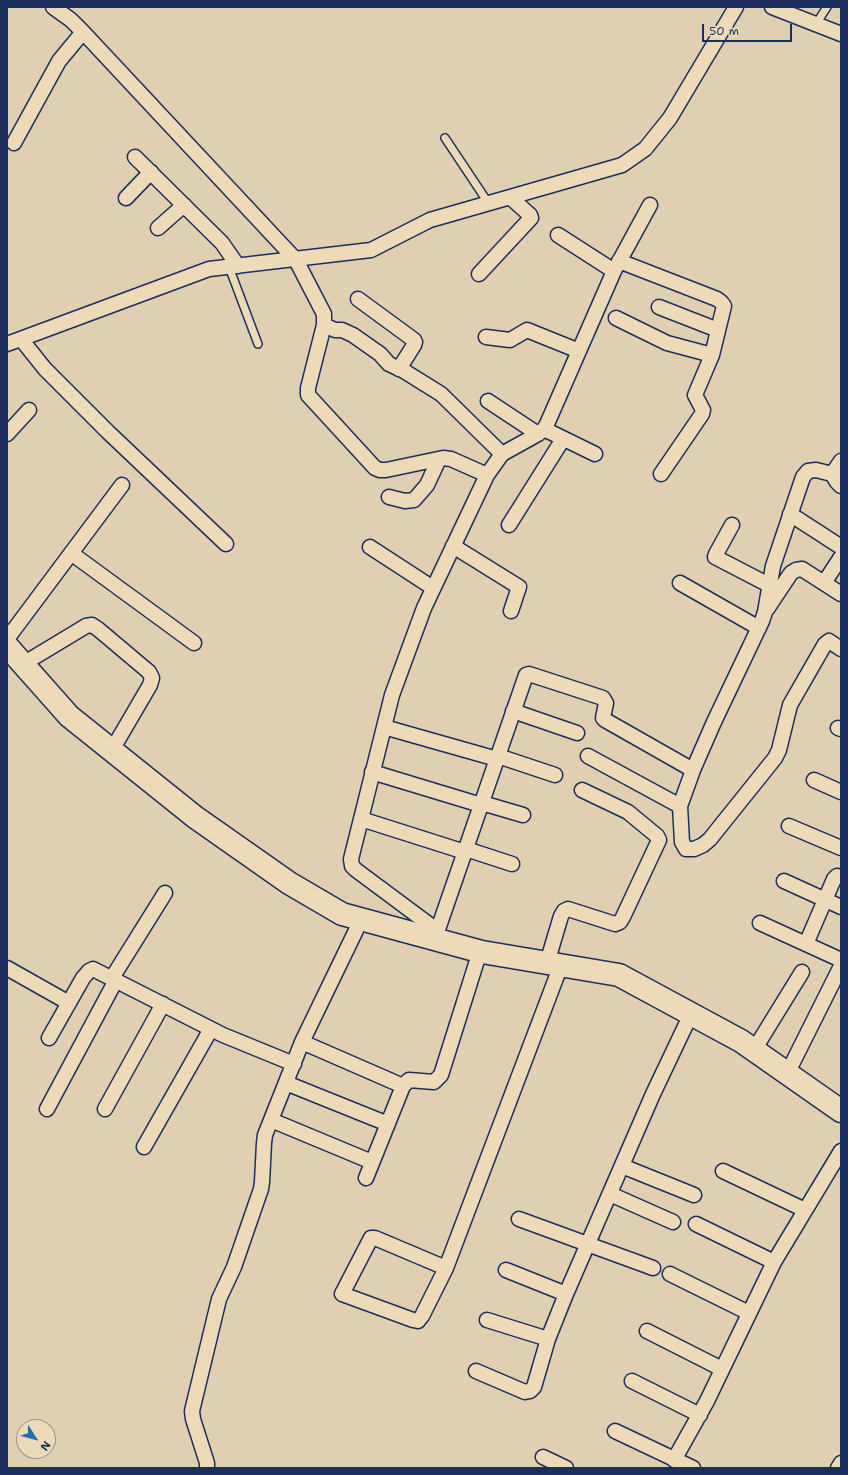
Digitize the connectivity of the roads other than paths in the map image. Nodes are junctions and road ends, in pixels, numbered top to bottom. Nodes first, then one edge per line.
1 (53, 7) edge
2 (736, 7) edge
3 (772, 7) edge
4 (827, 7) edge
5 (816, 24) junction
6 (83, 32) junction
7 (841, 34) edge
8 (445, 138) dead end
9 (14, 143) dead end
10 (135, 157) dead end
11 (151, 172) junction
12 (126, 198) dead end
13 (511, 198) junction
14 (490, 204) junction
15 (184, 205) junction
16 (650, 205) dead end
17 (158, 228) dead end
18 (558, 235) dead end
19 (296, 260) junction
20 (234, 266) junction
21 (617, 266) junction
22 (479, 274) dead end
23 (358, 299) dead end
24 (659, 307) dead end
25 (616, 318) dead end
26 (324, 325) junction
27 (718, 330) junction
28 (486, 337) dead end
29 (21, 339) junction
30 (7, 344) edge
31 (258, 344) dead end
32 (579, 351) junction
33 (712, 355) junction
34 (399, 369) junction
35 (488, 401) dead end
36 (29, 410) dead end
37 (541, 431) junction
38 (7, 434) edge
39 (563, 439) junction
40 (502, 454) junction
41 (594, 454) dead end
42 (440, 459) junction
43 (841, 461) edge
44 (661, 474) dead end
45 (832, 474) junction
46 (487, 475) junction
47 (122, 485) dead end
48 (841, 486) edge
49 (389, 497) dead end
50 (790, 514) junction
51 (509, 525) dead end
52 (732, 525) dead end
53 (226, 544) dead end
54 (453, 546) junction
55 (370, 547) dead end
56 (841, 547) edge
57 (71, 553) junction
58 (841, 557) edge
59 (680, 583) dead end
60 (824, 584) junction
61 (769, 585) junction
62 (433, 588) junction
63 (841, 594) edge
64 (511, 611) dead end
65 (765, 612) junction
66 (759, 628) junction
67 (7, 638) edge
68 (194, 643) dead end
69 (7, 646) edge
70 (841, 649) edge
71 (23, 664) junction
72 (513, 711) junction
73 (384, 727) junction
74 (577, 733) dead end
75 (112, 750) junction
76 (588, 756) dead end
77 (498, 758) junction
78 (693, 770) junction
79 (372, 772) junction
80 (555, 775) dead end
81 (814, 780) dead end
82 (582, 790) dead end
83 (841, 792) edge
84 (482, 804) junction
85 (680, 806) junction
86 (523, 815) dead end
87 (361, 819) junction
88 (789, 826) dead end
89 (841, 848) edge
90 (465, 851) junction
91 (512, 864) dead end
92 (841, 877) edge
93 (784, 881) dead end
94 (165, 893) dead end
95 (824, 899) junction
96 (841, 907) edge
97 (361, 920) junction
98 (760, 923) dead end
99 (436, 935) junction
100 (806, 944) junction
101 (480, 951) junction
102 (841, 960) edge
103 (554, 964) junction
104 (841, 966) edge
105 (7, 968) edge
106 (802, 972) dead end
107 (114, 979) junction
108 (69, 1003) junction
109 (163, 1004) junction
110 (691, 1014) junction
111 (211, 1029) junction
112 (49, 1038) dead end
113 (302, 1042) junction
114 (754, 1050) junction
115 (294, 1064) junction
116 (788, 1074) junction
117 (286, 1083) junction
118 (403, 1086) junction
119 (47, 1109) dead end
120 (105, 1109) dead end
121 (841, 1111) edge
122 (271, 1120) junction
123 (388, 1124) junction
124 (144, 1147) dead end
125 (841, 1151) edge
126 (372, 1162) junction
127 (622, 1166) junction
128 (722, 1171) dead end
129 (366, 1178) dead end
130 (610, 1194) junction
131 (694, 1195) dead end
132 (805, 1210) junction
133 (519, 1219) dead end
134 (673, 1222) dead end
135 (696, 1224) dead end
136 (587, 1245) junction
137 (774, 1262) junction
138 (446, 1268) junction
139 (653, 1268) dead end
140 (506, 1270) dead end
141 (670, 1274) dead end
142 (566, 1294) junction
143 (749, 1313) junction
144 (488, 1320) dead end
145 (647, 1331) dead end
146 (548, 1339) junction
147 (722, 1369) junction
148 (476, 1371) dead end
149 (632, 1381) dead end
150 (700, 1415) junction
151 (615, 1431) dead end
152 (543, 1457) dead end
153 (674, 1460) junction
154 (841, 1463) edge
155 (207, 1468) edge
156 (566, 1468) edge
157 (693, 1468) edge
158 (838, 1468) edge

1 - 6 street
2 - 13 street
3 - 5 street
4 - 5 lane
5 - 7 street
6 - 9 street
6 - 19 street
8 - 14 lane
10 - 11 street
11 - 12 street
11 - 15 street
13 - 14 street
13 - 22 street
14 - 19 street
15 - 17 street
15 - 20 street
16 - 21 street
18 - 21 street
19 - 20 street
19 - 26 street
20 - 29 street
20 - 31 lane
21 - 27 street
21 - 32 street
23 - 34 street
24 - 27 street
25 - 33 street
26 - 34 street
26 - 42 street
27 - 33 street
28 - 32 street
29 - 30 street
29 - 53 street
32 - 37 street
33 - 44 street
34 - 40 street
35 - 37 street
36 - 38 street
37 - 39 street
37 - 40 street
39 - 41 street
39 - 51 street
40 - 46 street
42 - 46 street
42 - 49 street
43 - 45 street
45 - 48 street
45 - 50 street
46 - 54 street
47 - 57 street
50 - 56 street
50 - 61 street
52 - 61 street
54 - 62 street
54 - 64 street
55 - 62 street
57 - 67 street
57 - 68 street
58 - 60 street
59 - 66 street
60 - 63 street
60 - 65 street
61 - 65 street
62 - 73 street
65 - 66 street
66 - 78 street
69 - 71 highway
70 - 85 street
71 - 75 highway
71 - 75 street
72 - 74 street
72 - 77 street
72 - 78 street
73 - 77 street
73 - 79 street
75 - 97 highway
76 - 85 street
77 - 80 street
77 - 84 street
78 - 85 street
79 - 84 street
79 - 87 street
81 - 83 street
82 - 103 street
84 - 86 street
84 - 90 street
87 - 90 street
87 - 99 street
88 - 89 street
90 - 91 street
90 - 99 street
92 - 95 street
93 - 95 street
94 - 107 street
95 - 96 street
95 - 100 street
97 - 99 highway
97 - 113 street
98 - 100 street
99 - 101 highway
100 - 102 street
101 - 103 highway
101 - 118 street
103 - 110 highway
103 - 138 street
104 - 116 street
105 - 108 street
106 - 114 street
107 - 108 street
107 - 109 street
107 - 119 street
108 - 112 street
109 - 111 street
109 - 120 street
110 - 114 highway
110 - 127 street
111 - 115 street
111 - 124 street
113 - 115 street
113 - 118 street
114 - 116 highway
115 - 117 street
116 - 121 highway
117 - 122 street
117 - 123 street
118 - 123 street
122 - 126 street
122 - 155 street
123 - 126 street
125 - 132 street
126 - 129 street
127 - 130 street
127 - 131 street
128 - 132 street
130 - 134 street
130 - 136 street
132 - 137 street
133 - 136 street
135 - 137 street
136 - 139 street
136 - 142 street
137 - 143 street
138 - 138 street
140 - 142 street
141 - 143 street
142 - 146 street
143 - 147 street
144 - 146 street
145 - 147 street
146 - 148 street
147 - 150 street
149 - 150 street
150 - 153 street
151 - 153 street
152 - 156 street
153 - 157 street
154 - 158 street

